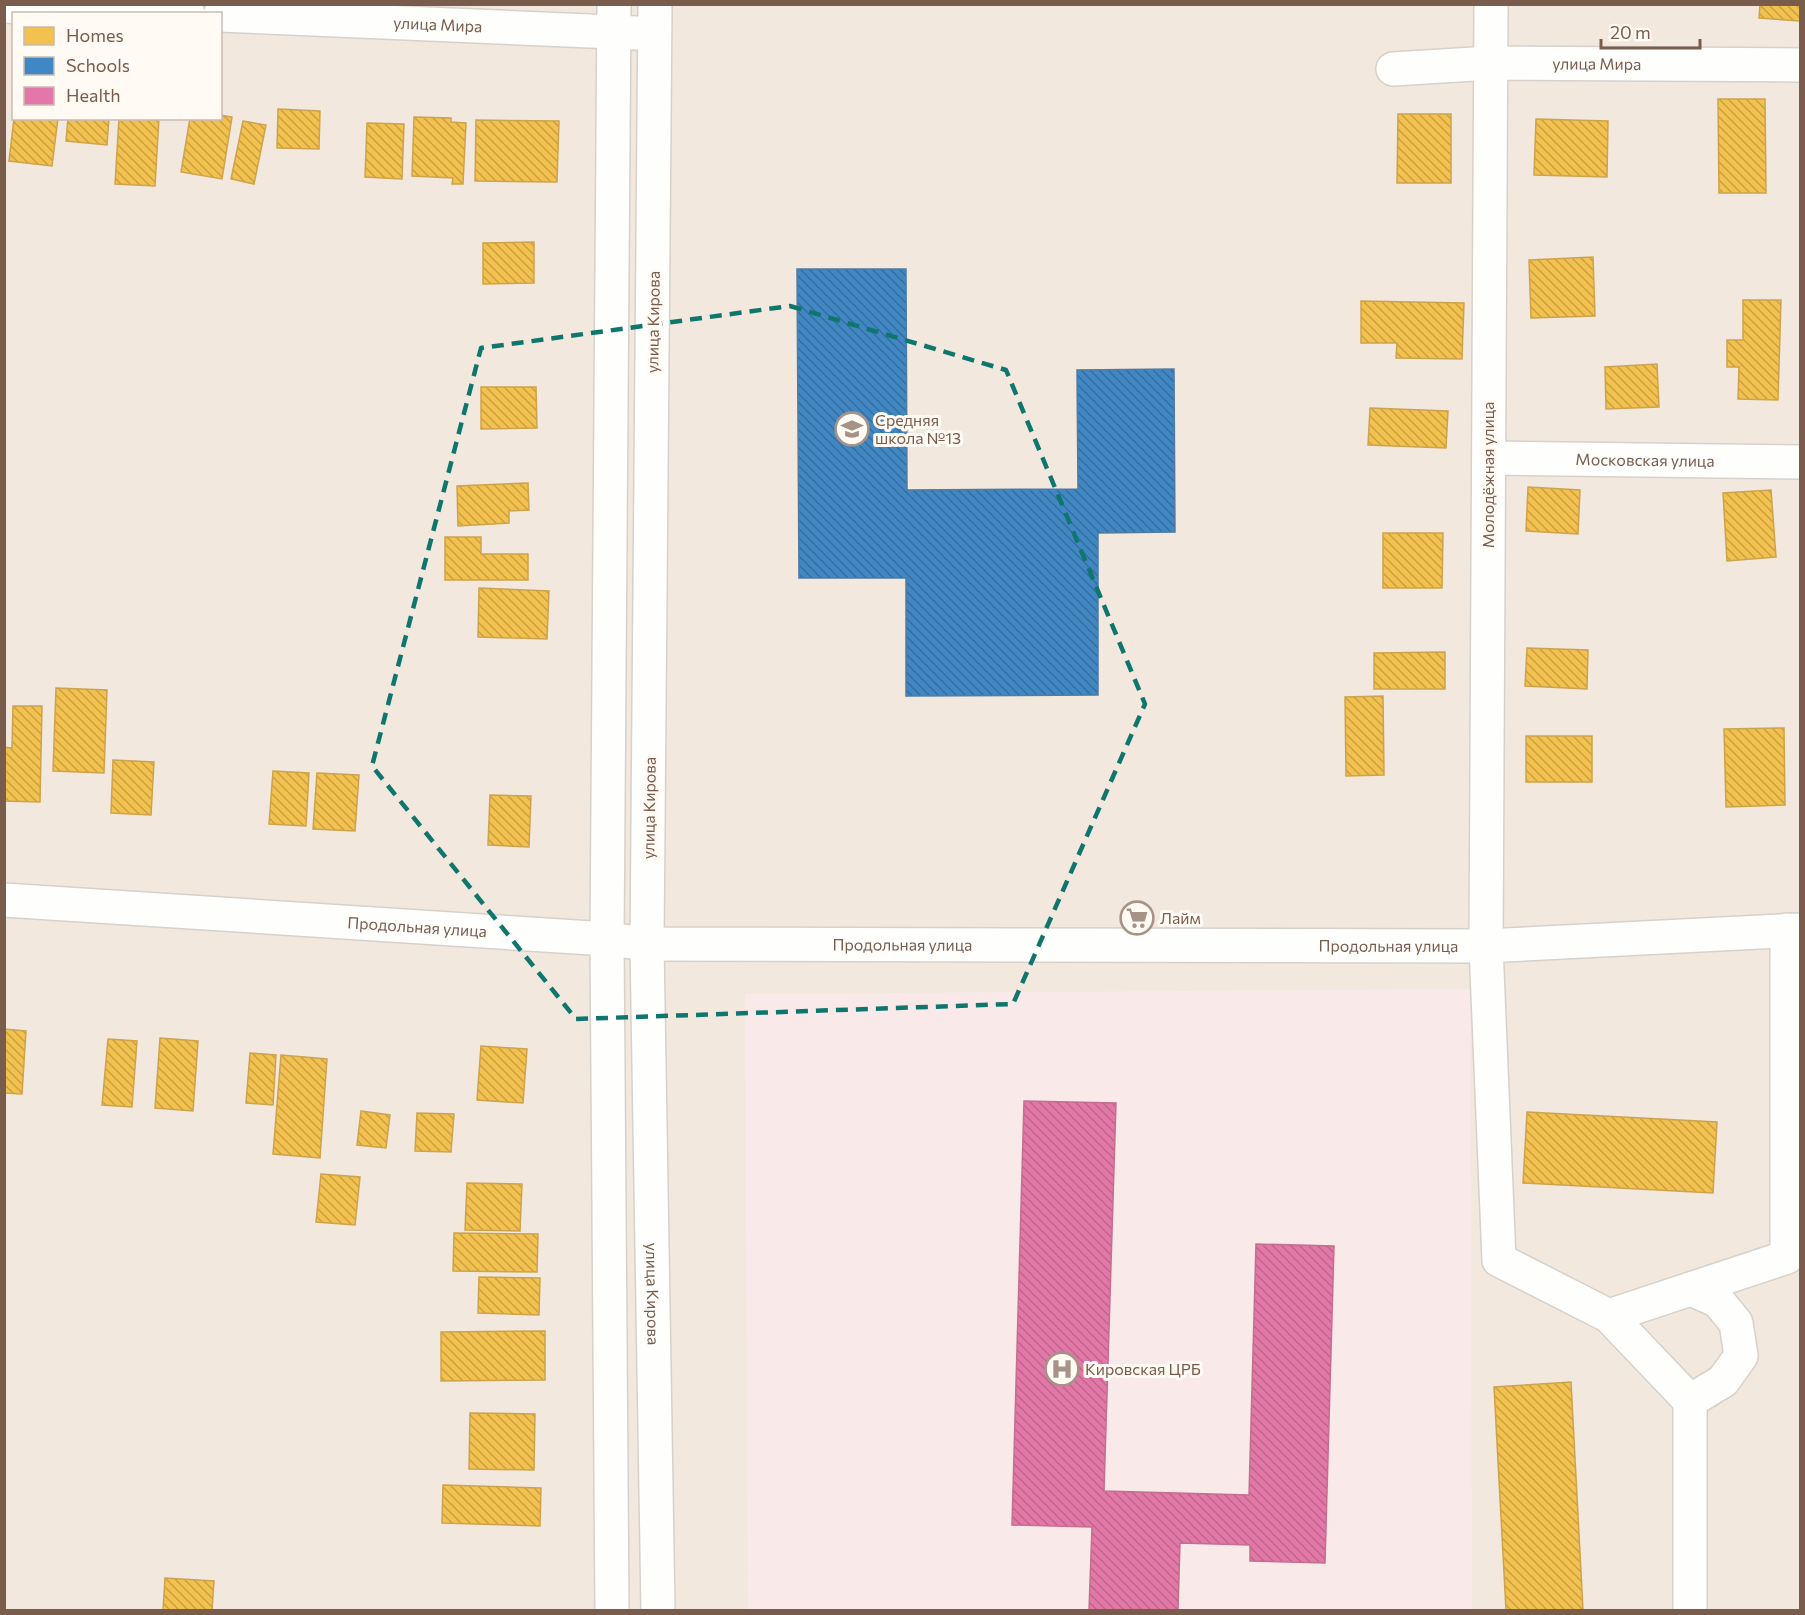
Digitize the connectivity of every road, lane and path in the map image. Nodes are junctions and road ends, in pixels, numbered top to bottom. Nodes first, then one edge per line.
1 (1491, 4) edge
2 (4, 6) edge
3 (142, 12) edge
4 (222, 15) edge
5 (614, 18) edge
6 (655, 19) edge
7 (1491, 63) junction
8 (1800, 65) edge
9 (1393, 69) dead end
10 (1489, 458) junction
11 (1800, 462) edge
12 (4, 900) edge
13 (1794, 930) edge
14 (607, 939) junction
15 (647, 944) junction
16 (1486, 946) junction
17 (1691, 1289) junction
18 (1609, 1316) junction
19 (1690, 1401) junction
20 (612, 1611) edge
21 (658, 1611) edge
22 (1690, 1611) edge

1 - 7 street, Молодёжная улица
2 - 3 street
4 - 5 street, улица Мира
5 - 6 street, улица Мира
5 - 14 street
6 - 15 street, улица Кирова
7 - 8 street, улица Мира
7 - 9 street, улица Мира
7 - 10 street, Молодёжная улица
10 - 11 street, Московская улица
10 - 16 street, Молодёжная улица
12 - 14 street, Продольная улица
13 - 16 street, Продольная улица
13 - 17 street
14 - 15 street, Продольная улица
14 - 20 street
15 - 16 street, Продольная улица
15 - 21 street, улица Кирова
16 - 18 street, Молодёжная улица
17 - 18 street
17 - 19 street
18 - 19 street
19 - 22 street

